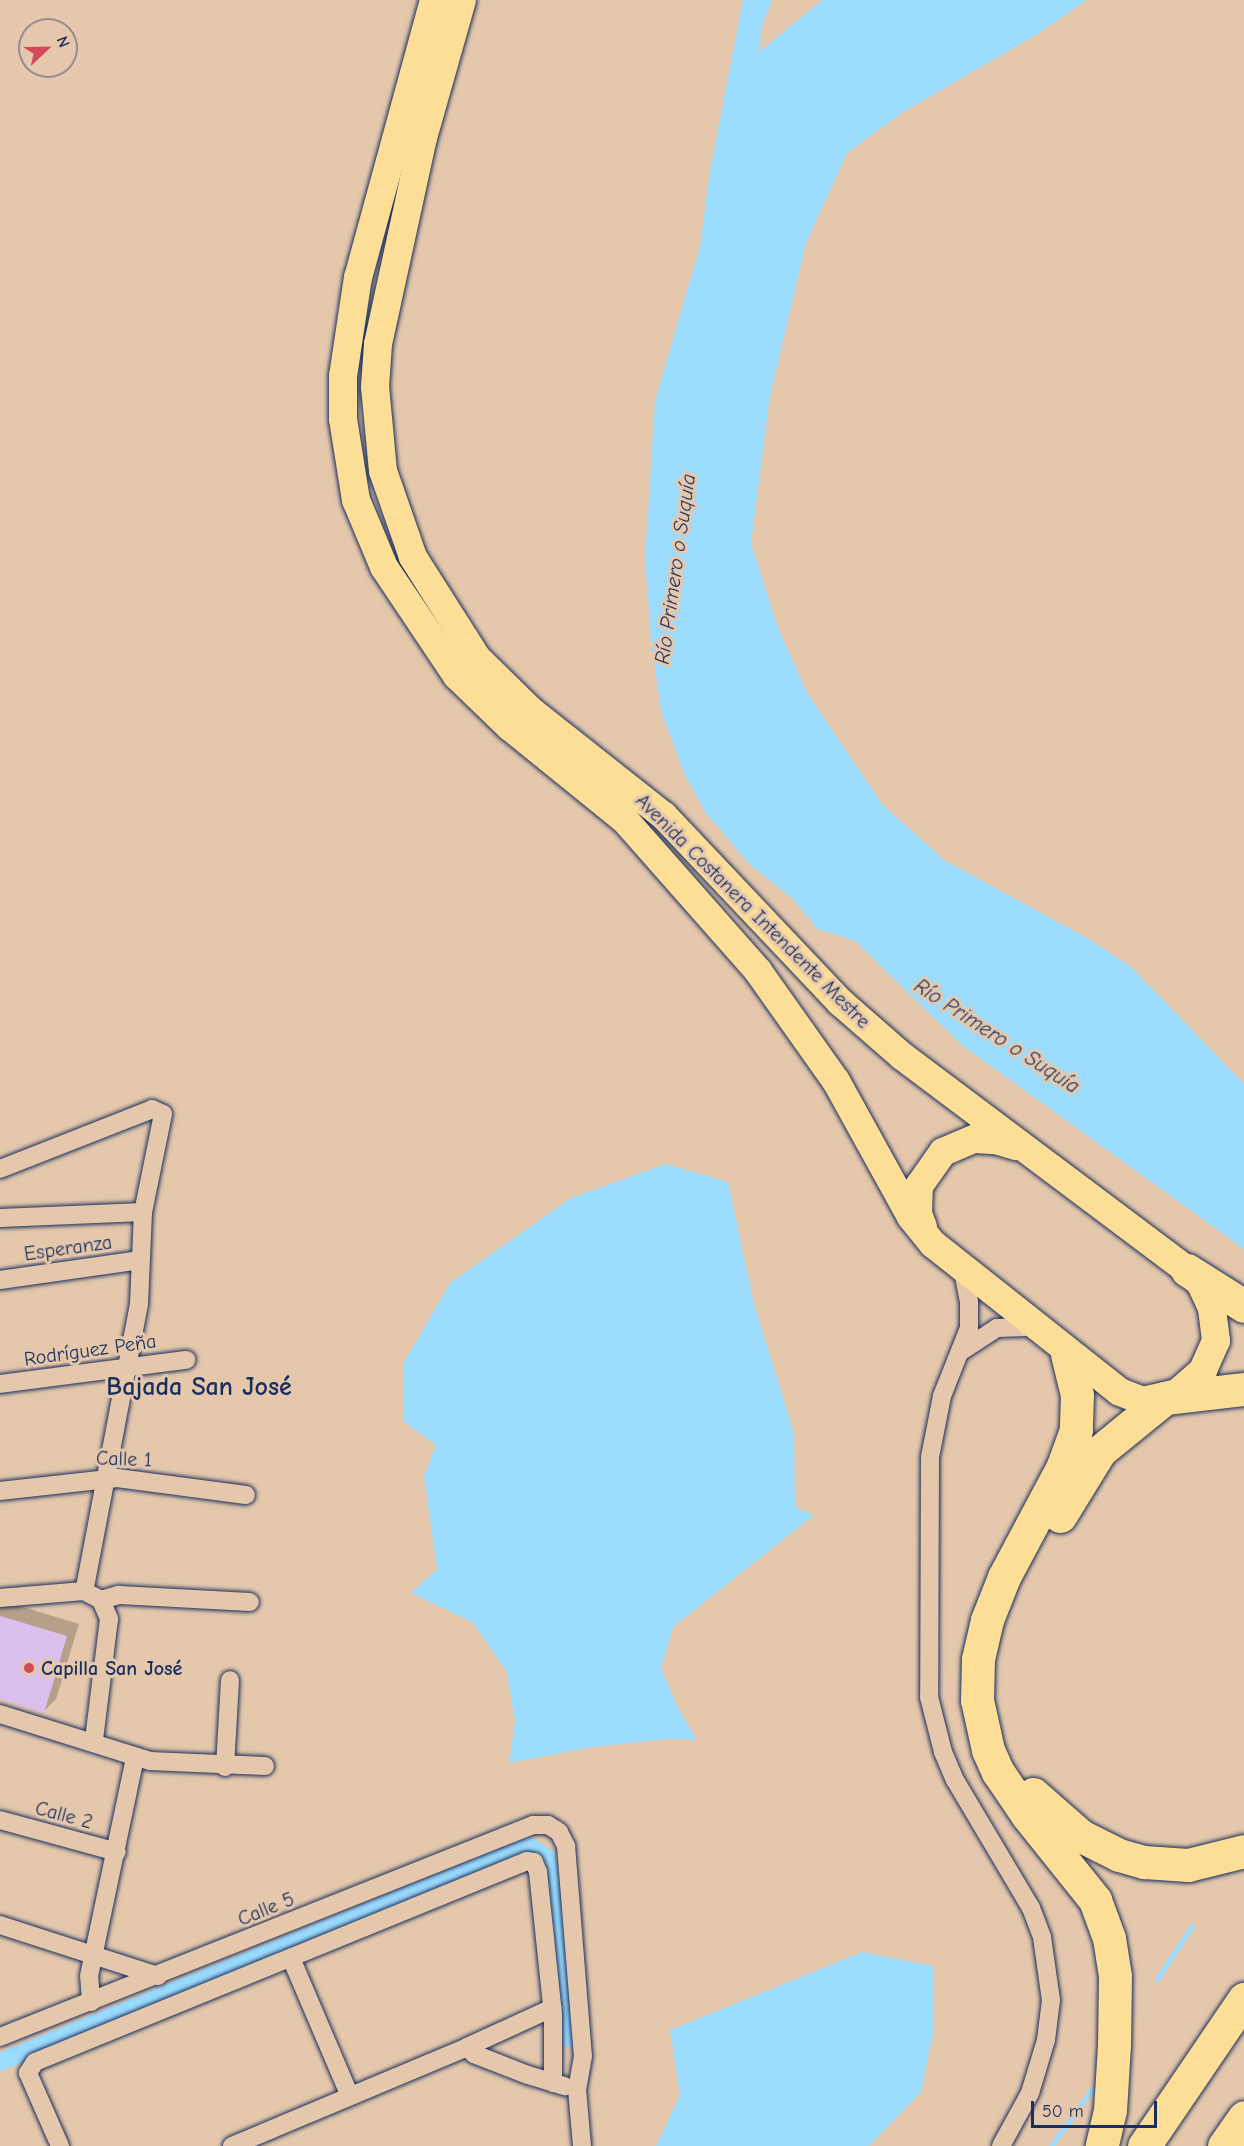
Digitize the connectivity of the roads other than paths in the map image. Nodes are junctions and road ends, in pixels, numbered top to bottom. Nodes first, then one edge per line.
1 (434, 0) edge
2 (462, 0) edge
3 (1029, 1153) junction
4 (0, 1169) edge
5 (144, 1212) junction
6 (0, 1218) edge
7 (933, 1244) junction
8 (141, 1260) junction
9 (1187, 1270) junction
10 (963, 1271) junction
11 (0, 1280) edge
12 (1244, 1306) edge
13 (1035, 1327) junction
14 (959, 1353) junction
15 (1066, 1354) junction
16 (186, 1360) dead end
17 (126, 1368) junction
18 (0, 1384) edge
19 (1244, 1389) edge
20 (1165, 1398) junction
21 (105, 1478) junction
22 (0, 1491) edge
23 (246, 1495) dead end
24 (84, 1591) junction
25 (0, 1598) edge
26 (101, 1600) junction
27 (250, 1602) dead end
28 (230, 1680) dead end
29 (0, 1714) edge
30 (94, 1740) junction
31 (135, 1756) junction
32 (265, 1766) dead end
33 (225, 1767) junction
34 (0, 1820) edge
35 (1244, 1851) edge
36 (117, 1852) junction
37 (0, 1925) edge
38 (93, 1954) junction
39 (291, 1958) junction
40 (158, 1976) junction
41 (1244, 1999) edge
42 (90, 2002) junction
43 (552, 2008) junction
44 (0, 2037) edge
45 (467, 2047) junction
46 (553, 2083) junction
47 (577, 2090) junction
48 (350, 2096) junction
49 (1244, 2117) edge
50 (60, 2146) edge
51 (232, 2146) edge
52 (582, 2146) edge
53 (1001, 2146) edge
54 (1102, 2146) edge
55 (1144, 2146) edge
56 (1224, 2146) edge

1 - 7 main road, Avenida Costanera Intendente Mestre
2 - 3 main road, Avenida Costanera Intendente Mestre
3 - 7 main road
3 - 9 main road, Avenida Costanera Intendente Mestre
4 - 5 street
5 - 6 street
5 - 8 street
7 - 10 main road, Avenida Costanera Intendente Mestre
8 - 11 street, Esperanza
8 - 17 street
9 - 12 highway
9 - 20 main road, Avenida Costanera Intendente Mestre
10 - 13 main road, Avenida Costanera Intendente Mestre
10 - 14 street
13 - 14 street
13 - 15 main road, Avenida Costanera Intendente Mestre
14 - 53 street
15 - 20 main road, Avenida Costanera Intendente Mestre
15 - 54 highway
16 - 17 street, Rodríguez Peña
17 - 18 street, Rodríguez Peña
17 - 21 street
19 - 20 highway
20 - 35 highway
21 - 22 street, Calle 1
21 - 23 street, Calle 1
21 - 24 street
24 - 25 street
24 - 26 street
26 - 27 street
26 - 30 street
28 - 33 street
29 - 30 street
30 - 31 street
31 - 33 street
31 - 36 street
32 - 33 street
34 - 36 street, Calle 2
36 - 38 street
37 - 38 street
38 - 40 street
38 - 42 street
39 - 43 street
39 - 48 street
39 - 50 street
40 - 42 street, Calle 5
40 - 47 street, Calle 5
41 - 55 highway
42 - 44 street, Calle 5
43 - 45 street
43 - 46 street
45 - 46 street
45 - 48 street
46 - 47 street
47 - 52 street
48 - 51 street
49 - 56 highway

